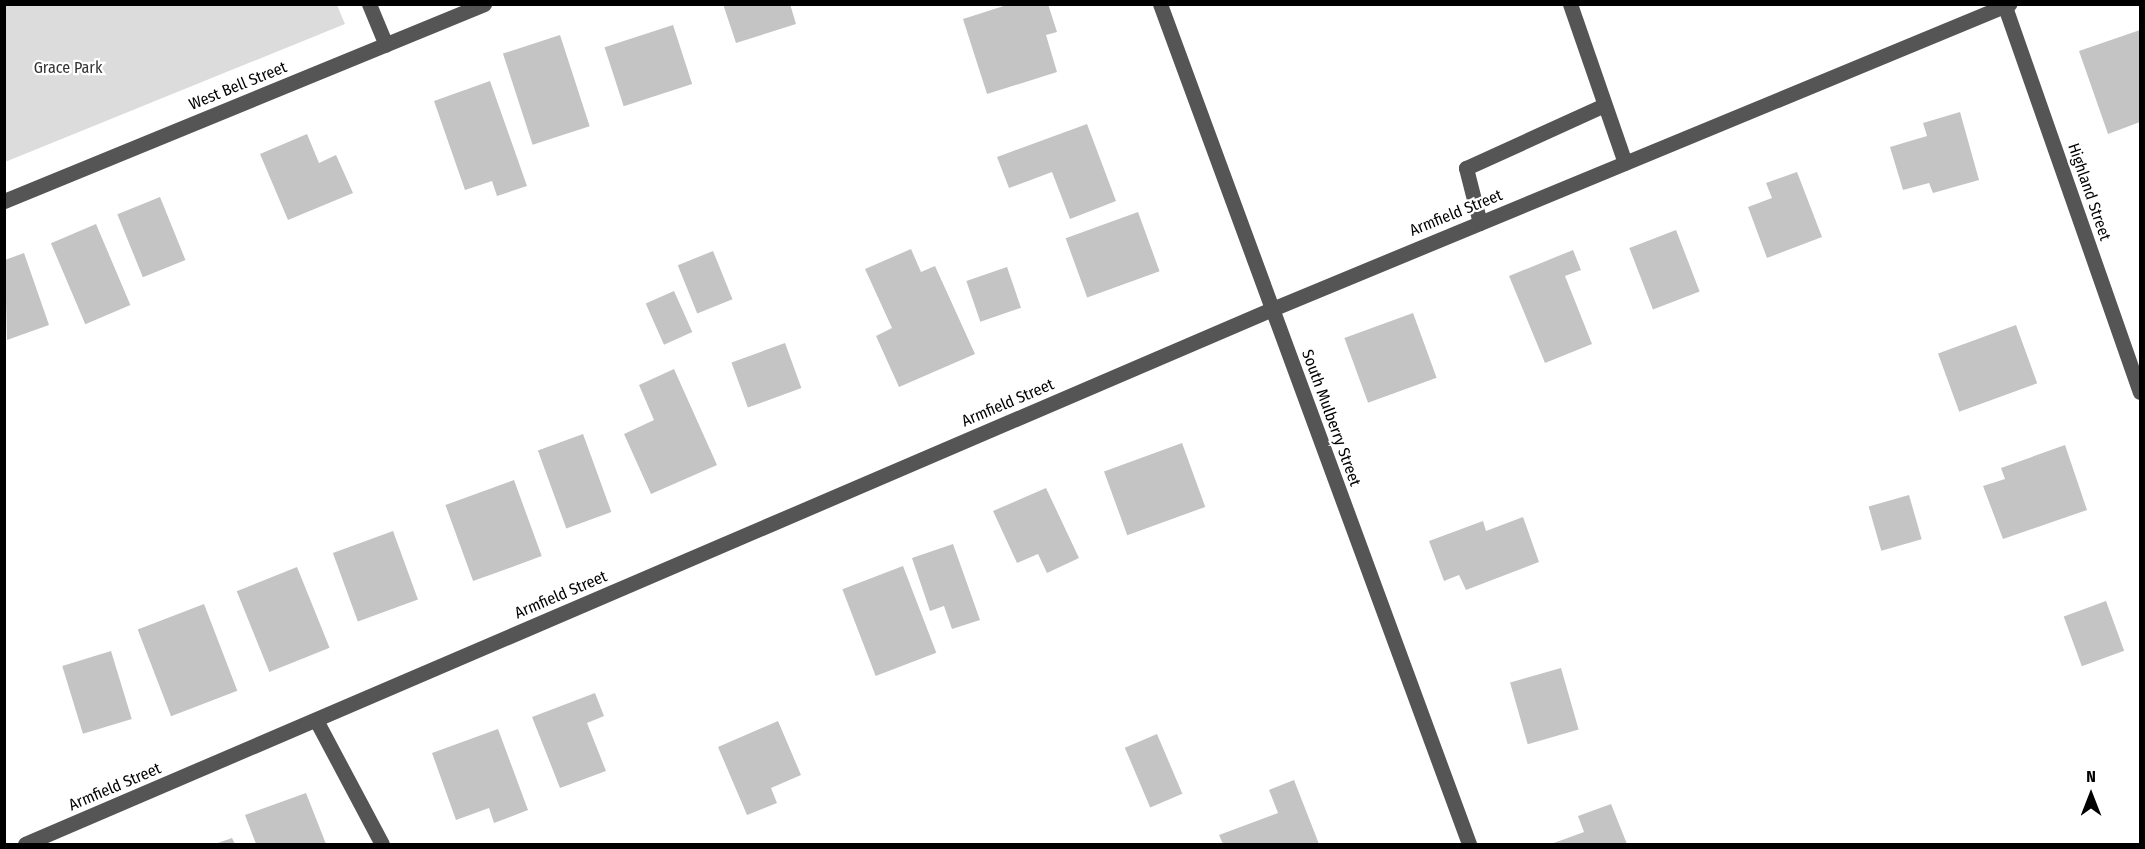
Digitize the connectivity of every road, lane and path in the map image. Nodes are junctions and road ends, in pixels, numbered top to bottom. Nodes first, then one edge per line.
1 (369, 4) edge
2 (484, 4) edge
3 (1160, 4) edge
4 (1570, 4) edge
5 (2006, 5) edge
6 (386, 45) junction
7 (1604, 105) junction
8 (1625, 163) junction
9 (4, 201) edge
10 (1480, 223) junction
11 (1272, 309) junction
12 (2140, 392) edge
13 (316, 720) junction
14 (25, 844) edge
15 (382, 844) edge
16 (1469, 844) edge

1 - 6 street
2 - 6 street, West Bell Street
3 - 11 street, South Mulberry Street
4 - 7 street
5 - 8 street, Armfield Street
5 - 12 street, Highland Street
6 - 9 street, West Bell Street
7 - 8 street
7 - 10 street
8 - 10 street, Armfield Street
10 - 11 street, Armfield Street
11 - 13 street, Armfield Street
11 - 16 street, South Mulberry Street
13 - 14 street, Armfield Street
13 - 15 street

